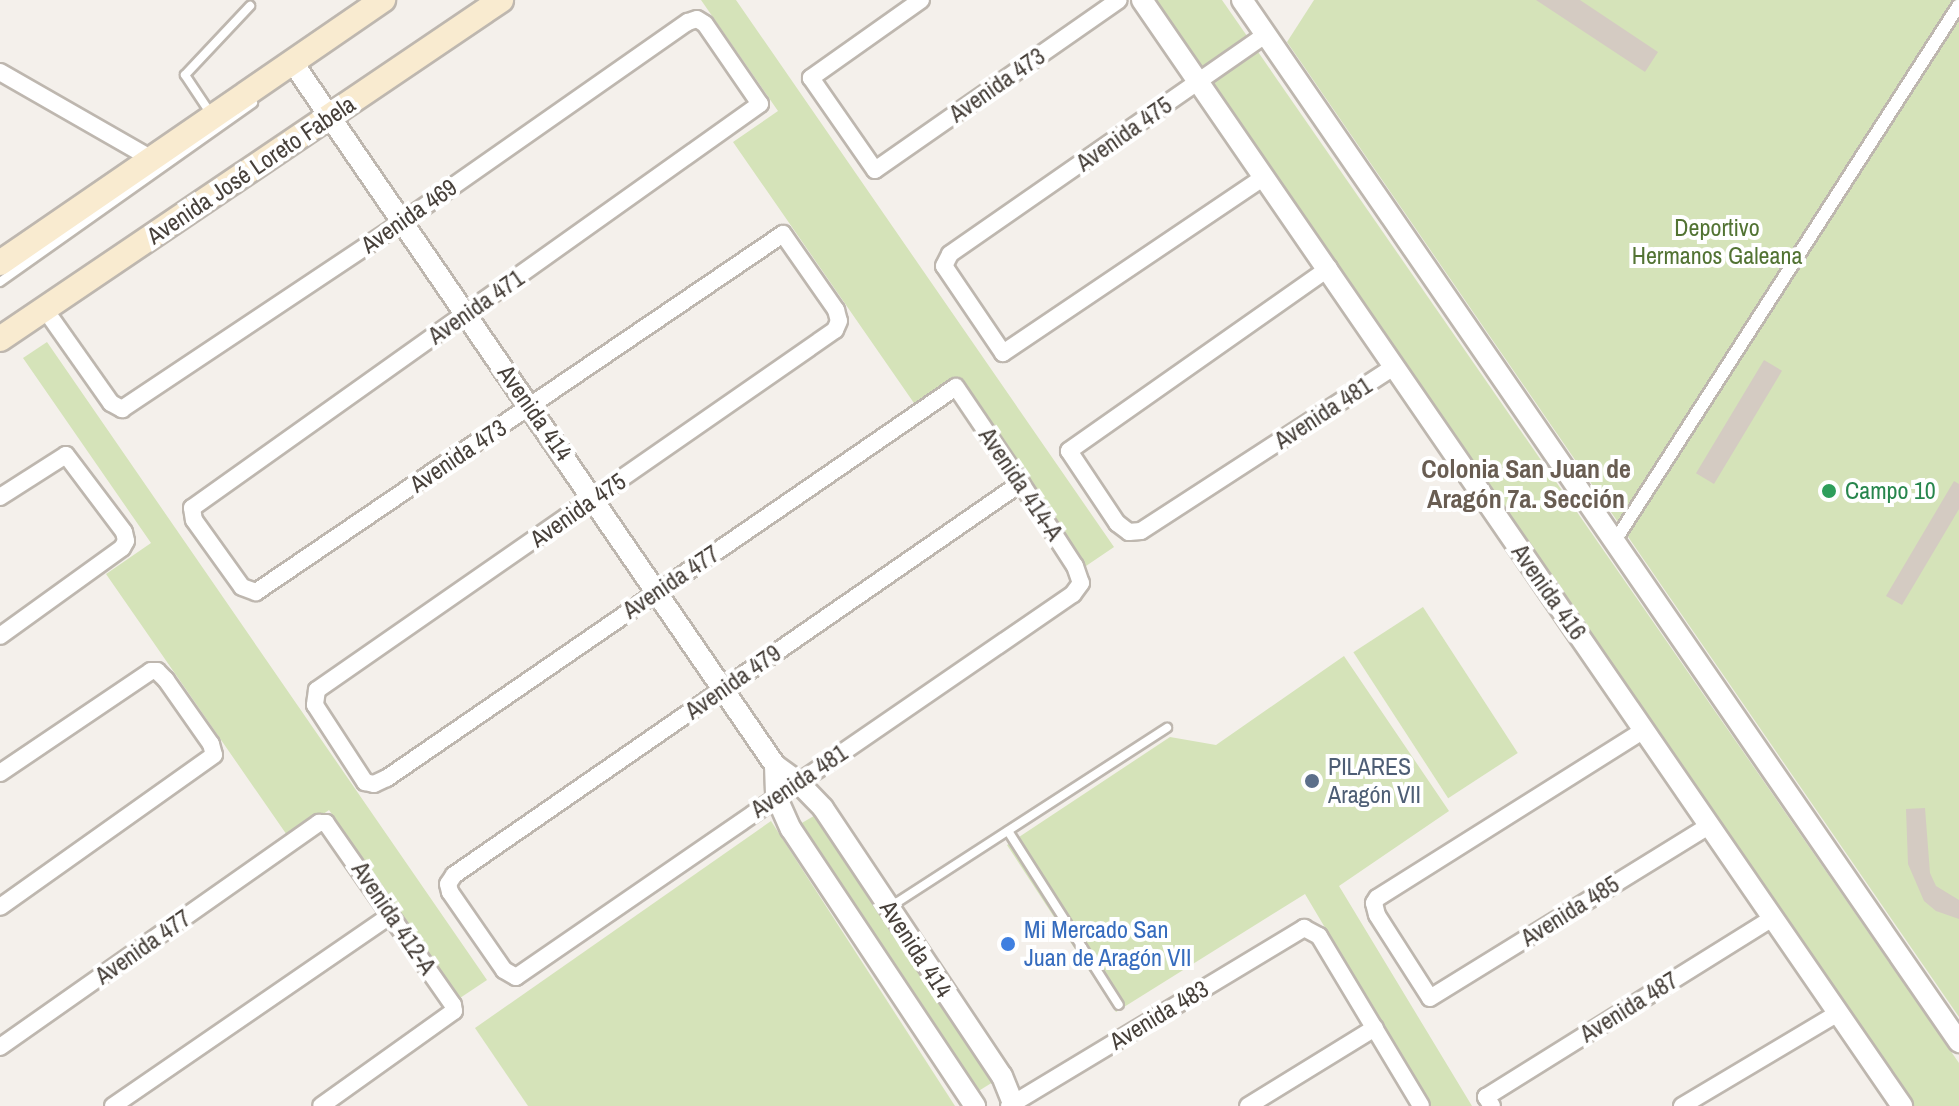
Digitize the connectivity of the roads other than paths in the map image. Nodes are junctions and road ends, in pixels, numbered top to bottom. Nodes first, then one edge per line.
1 (383, 0) edge
2 (501, 0) edge
3 (921, 0) edge
4 (1119, 0) edge
5 (1142, 0) edge
6 (1242, 0) edge
7 (1959, 5) edge
8 (250, 6) dead end
9 (697, 19) joint
10 (1266, 34) junction
11 (293, 63) junction
12 (0, 72) edge
13 (1199, 83) junction
14 (269, 92) dead end
15 (256, 101) dead end
16 (212, 117) junction
17 (330, 117) junction
18 (152, 159) junction
19 (1264, 177) junction
20 (402, 222) junction
21 (783, 234) joint
22 (0, 263) edge
23 (1329, 268) junction
24 (0, 282) edge
25 (44, 308) junction
26 (467, 315) junction
27 (0, 339) edge
28 (1395, 366) junction
29 (956, 387) joint
30 (531, 407) junction
31 (1021, 483) junction
32 (0, 497) edge
33 (594, 499) junction
34 (1620, 533) dead end
35 (1081, 583) joint
36 (657, 592) junction
37 (251, 593) joint
38 (0, 636) edge
39 (724, 688) junction
40 (1167, 728) dead end
41 (1644, 730) junction
42 (775, 765) junction
43 (0, 773) edge
44 (387, 778) joint
45 (798, 782) junction
46 (776, 796) junction
47 (326, 823) joint
48 (1710, 825) junction
49 (1008, 831) junction
50 (0, 907) edge
51 (889, 907) junction
52 (391, 915) junction
53 (1772, 918) junction
54 (516, 977) joint
55 (1119, 1005) dead end
56 (1838, 1013) junction
57 (1375, 1028) junction
58 (1959, 1042) edge
59 (0, 1047) edge
60 (1489, 1102) edge
61 (1012, 1105) edge
62 (113, 1106) edge
63 (321, 1106) edge
64 (975, 1106) edge
65 (1248, 1106) edge
66 (1421, 1106) edge
67 (1682, 1106) edge
68 (1900, 1106) edge

1 - 11 main road
2 - 17 main road, Avenida José Loreto Fabela
3 - 4 street, Avenida 473
5 - 13 street, Avenida 416
6 - 10 street
7 - 34 street
8 - 16 lane
9 - 20 street, Avenida 469
9 - 26 street, Avenida 471
10 - 13 street, Avenida 475
10 - 58 street
11 - 14 lane
11 - 16 main road
11 - 17 street, Avenida 414
12 - 18 street
13 - 19 street, Avenida 416
13 - 19 street, Avenida 475
15 - 24 lane
16 - 18 main road
17 - 20 street, Avenida 414
17 - 25 main road, Avenida José Loreto Fabela
18 - 22 main road
19 - 23 street, Avenida 416
20 - 25 street, Avenida 469
20 - 26 street, Avenida 414
21 - 30 street, Avenida 473
21 - 33 street, Avenida 475
23 - 28 street, Avenida 416
23 - 28 street, Avenida 481
25 - 27 main road, Avenida José Loreto Fabela
26 - 30 street, Avenida 414
26 - 37 street, Avenida 471
28 - 41 street, Avenida 416
29 - 31 street, Avenida 414-A
29 - 36 street, Avenida 477
30 - 33 street, Avenida 414
30 - 37 street, Avenida 473
31 - 35 street, Avenida 414-A
31 - 39 street, Avenida 479
32 - 38 street
33 - 36 street, Avenida 414
33 - 44 street, Avenida 475
35 - 45 street, Avenida 481
36 - 39 street, Avenida 414
36 - 44 street, Avenida 477
39 - 42 street, Avenida 414
39 - 54 street, Avenida 479
40 - 49 lane
41 - 48 street, Avenida 416
41 - 48 street, Avenida 485
42 - 45 street, Avenida 414
42 - 46 street, Avenida 414
43 - 50 street
45 - 46 street, Avenida 481
45 - 51 street, Avenida 414
46 - 54 street, Avenida 481
46 - 64 street, Avenida 414
47 - 52 street, Avenida 412-A
47 - 59 street, Avenida 477
48 - 53 street, Avenida 416
49 - 51 lane
49 - 55 lane
51 - 61 street, Avenida 414
52 - 62 street
52 - 63 street, Avenida 412-A
53 - 56 street, Avenida 416
53 - 60 street, Avenida 487
56 - 67 street
56 - 68 street, Avenida 416
57 - 61 street, Avenida 483
57 - 65 street
57 - 66 street

